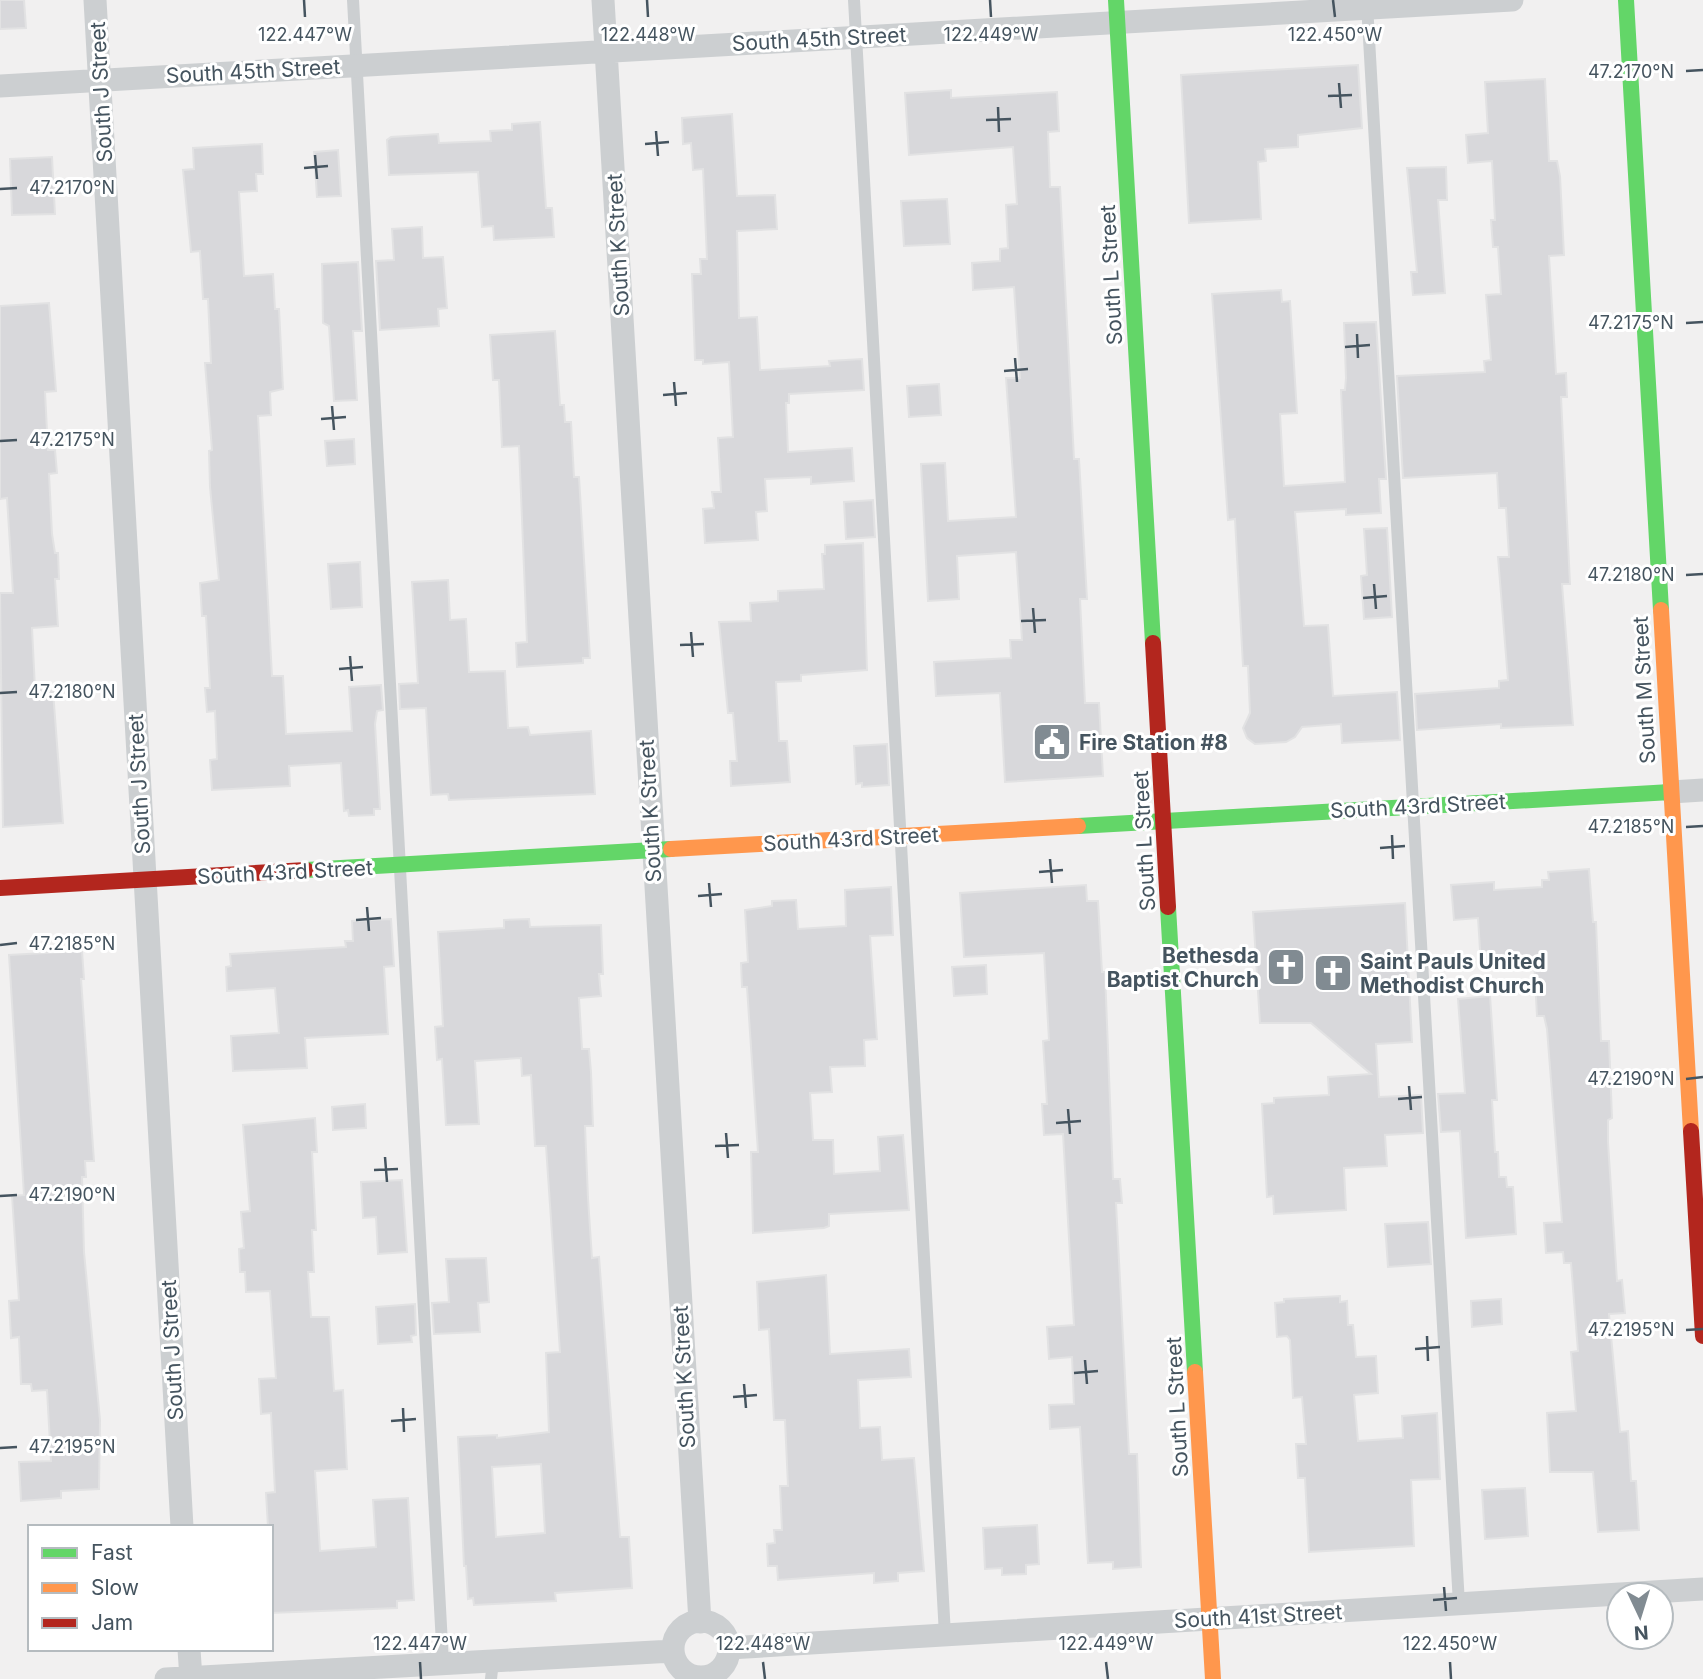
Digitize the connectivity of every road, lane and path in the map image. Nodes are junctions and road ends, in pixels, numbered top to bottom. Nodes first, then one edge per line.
1 (95, 0) edge
2 (353, 0) edge
3 (603, 0) edge
4 (854, 0) edge
5 (1512, 0) edge
6 (1626, 0) edge
7 (1367, 4) edge
8 (1117, 11) edge
9 (856, 37) junction
10 (606, 50) junction
11 (356, 65) junction
12 (100, 80) junction
13 (0, 86) edge
14 (1703, 790) edge
15 (1671, 792) junction
16 (1413, 807) junction
17 (1164, 821) junction
18 (901, 836) junction
19 (652, 850) junction
20 (400, 865) junction
21 (144, 881) junction
22 (0, 888) edge
23 (1703, 1336) edge
24 (182, 1525) edge
25 (1703, 1589) edge
26 (1459, 1604) junction
27 (1210, 1619) junction
28 (699, 1622) junction
29 (945, 1635) junction
30 (729, 1648) junction
31 (189, 1651) edge
32 (673, 1651) junction
33 (443, 1663) junction
34 (492, 1670) edge
35 (191, 1678) edge
36 (700, 1678) edge
37 (166, 1679) edge
38 (1213, 1679) edge

1 - 12 street, South J Street
2 - 11 lane
3 - 10 street, South K Street
4 - 9 lane
5 - 7 street, South 45th Street
6 - 15 street, South M Street
7 - 8 street, South 45th Street
7 - 16 lane
8 - 9 street, South 45th Street
8 - 17 street, South L Street
9 - 10 street, South 45th Street
9 - 18 lane
10 - 11 street, South 45th Street
10 - 19 street, South K Street
11 - 12 street, South 45th Street
11 - 20 lane
12 - 13 street, South 45th Street
12 - 21 street, South J Street
14 - 15 street, South 43rd Street
15 - 16 street, South 43rd Street
15 - 23 street, South M Street
16 - 17 street, South 43rd Street
16 - 26 lane
17 - 18 street, South 43rd Street
17 - 27 street, South L Street
18 - 19 street, South 43rd Street
18 - 29 lane
19 - 20 street, South 43rd Street
19 - 28 street, South K Street
20 - 21 street, South 43rd Street
20 - 33 lane
21 - 22 street, South 43rd Street
21 - 24 street, South J Street
25 - 26 street, South 41st Street
26 - 27 street, South 41st Street
27 - 29 street, South 41st Street
27 - 38 street, South L Street
28 - 30 street
28 - 32 street
29 - 30 street, South 41st Street
30 - 36 street
31 - 35 street
32 - 34 street
32 - 36 street
33 - 34 street
33 - 35 street
35 - 37 street

